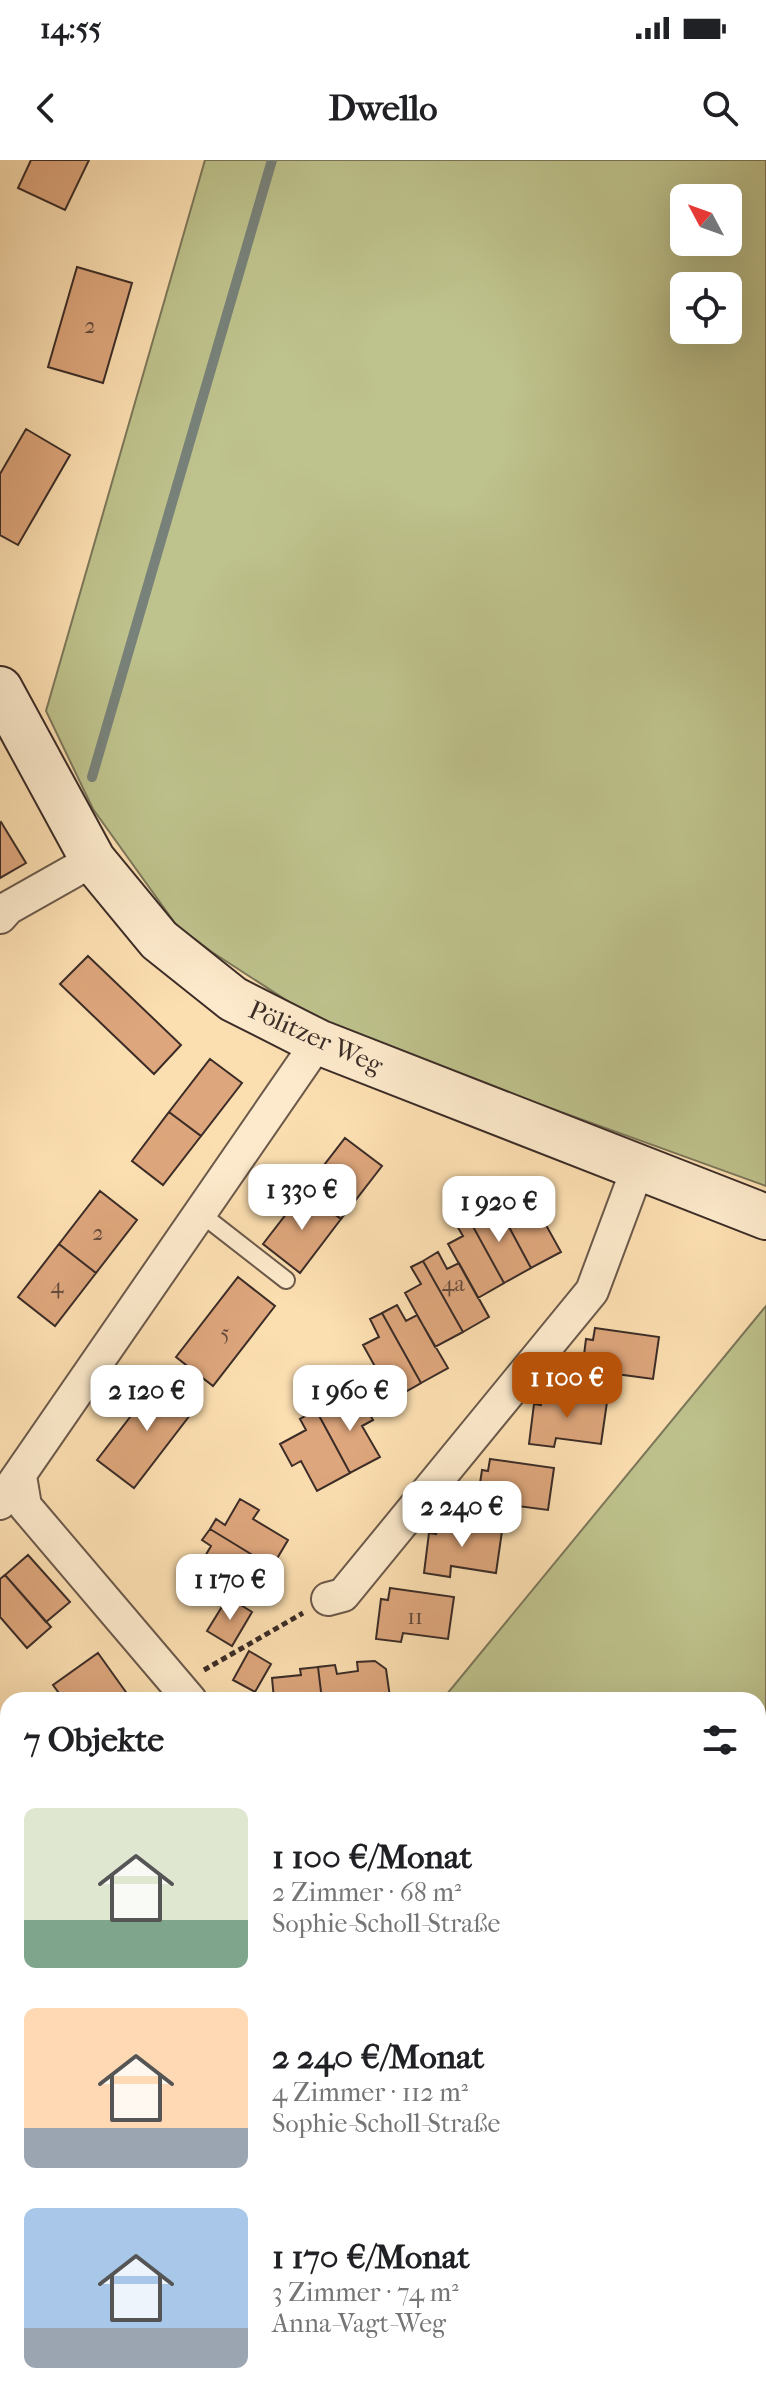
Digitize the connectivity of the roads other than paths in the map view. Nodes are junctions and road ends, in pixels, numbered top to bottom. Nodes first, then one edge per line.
1 (0, 689) edge
2 (93, 860) junction
3 (0, 917) edge
4 (318, 1042) junction
5 (639, 1165) junction
6 (200, 1213) junction
7 (766, 1217) edge
8 (286, 1280) dead end
9 (20, 1476) junction
10 (0, 1503) edge
11 (328, 1599) road end
12 (183, 1692) edge

1 - 2 main road, Pölitzer Weg
2 - 3 street
2 - 4 main road, Pölitzer Weg
4 - 5 main road, Pölitzer Weg
4 - 6 street
5 - 7 main road, Pölitzer Weg
5 - 11 street
6 - 8 lane
6 - 9 street
9 - 10 street
9 - 12 street

